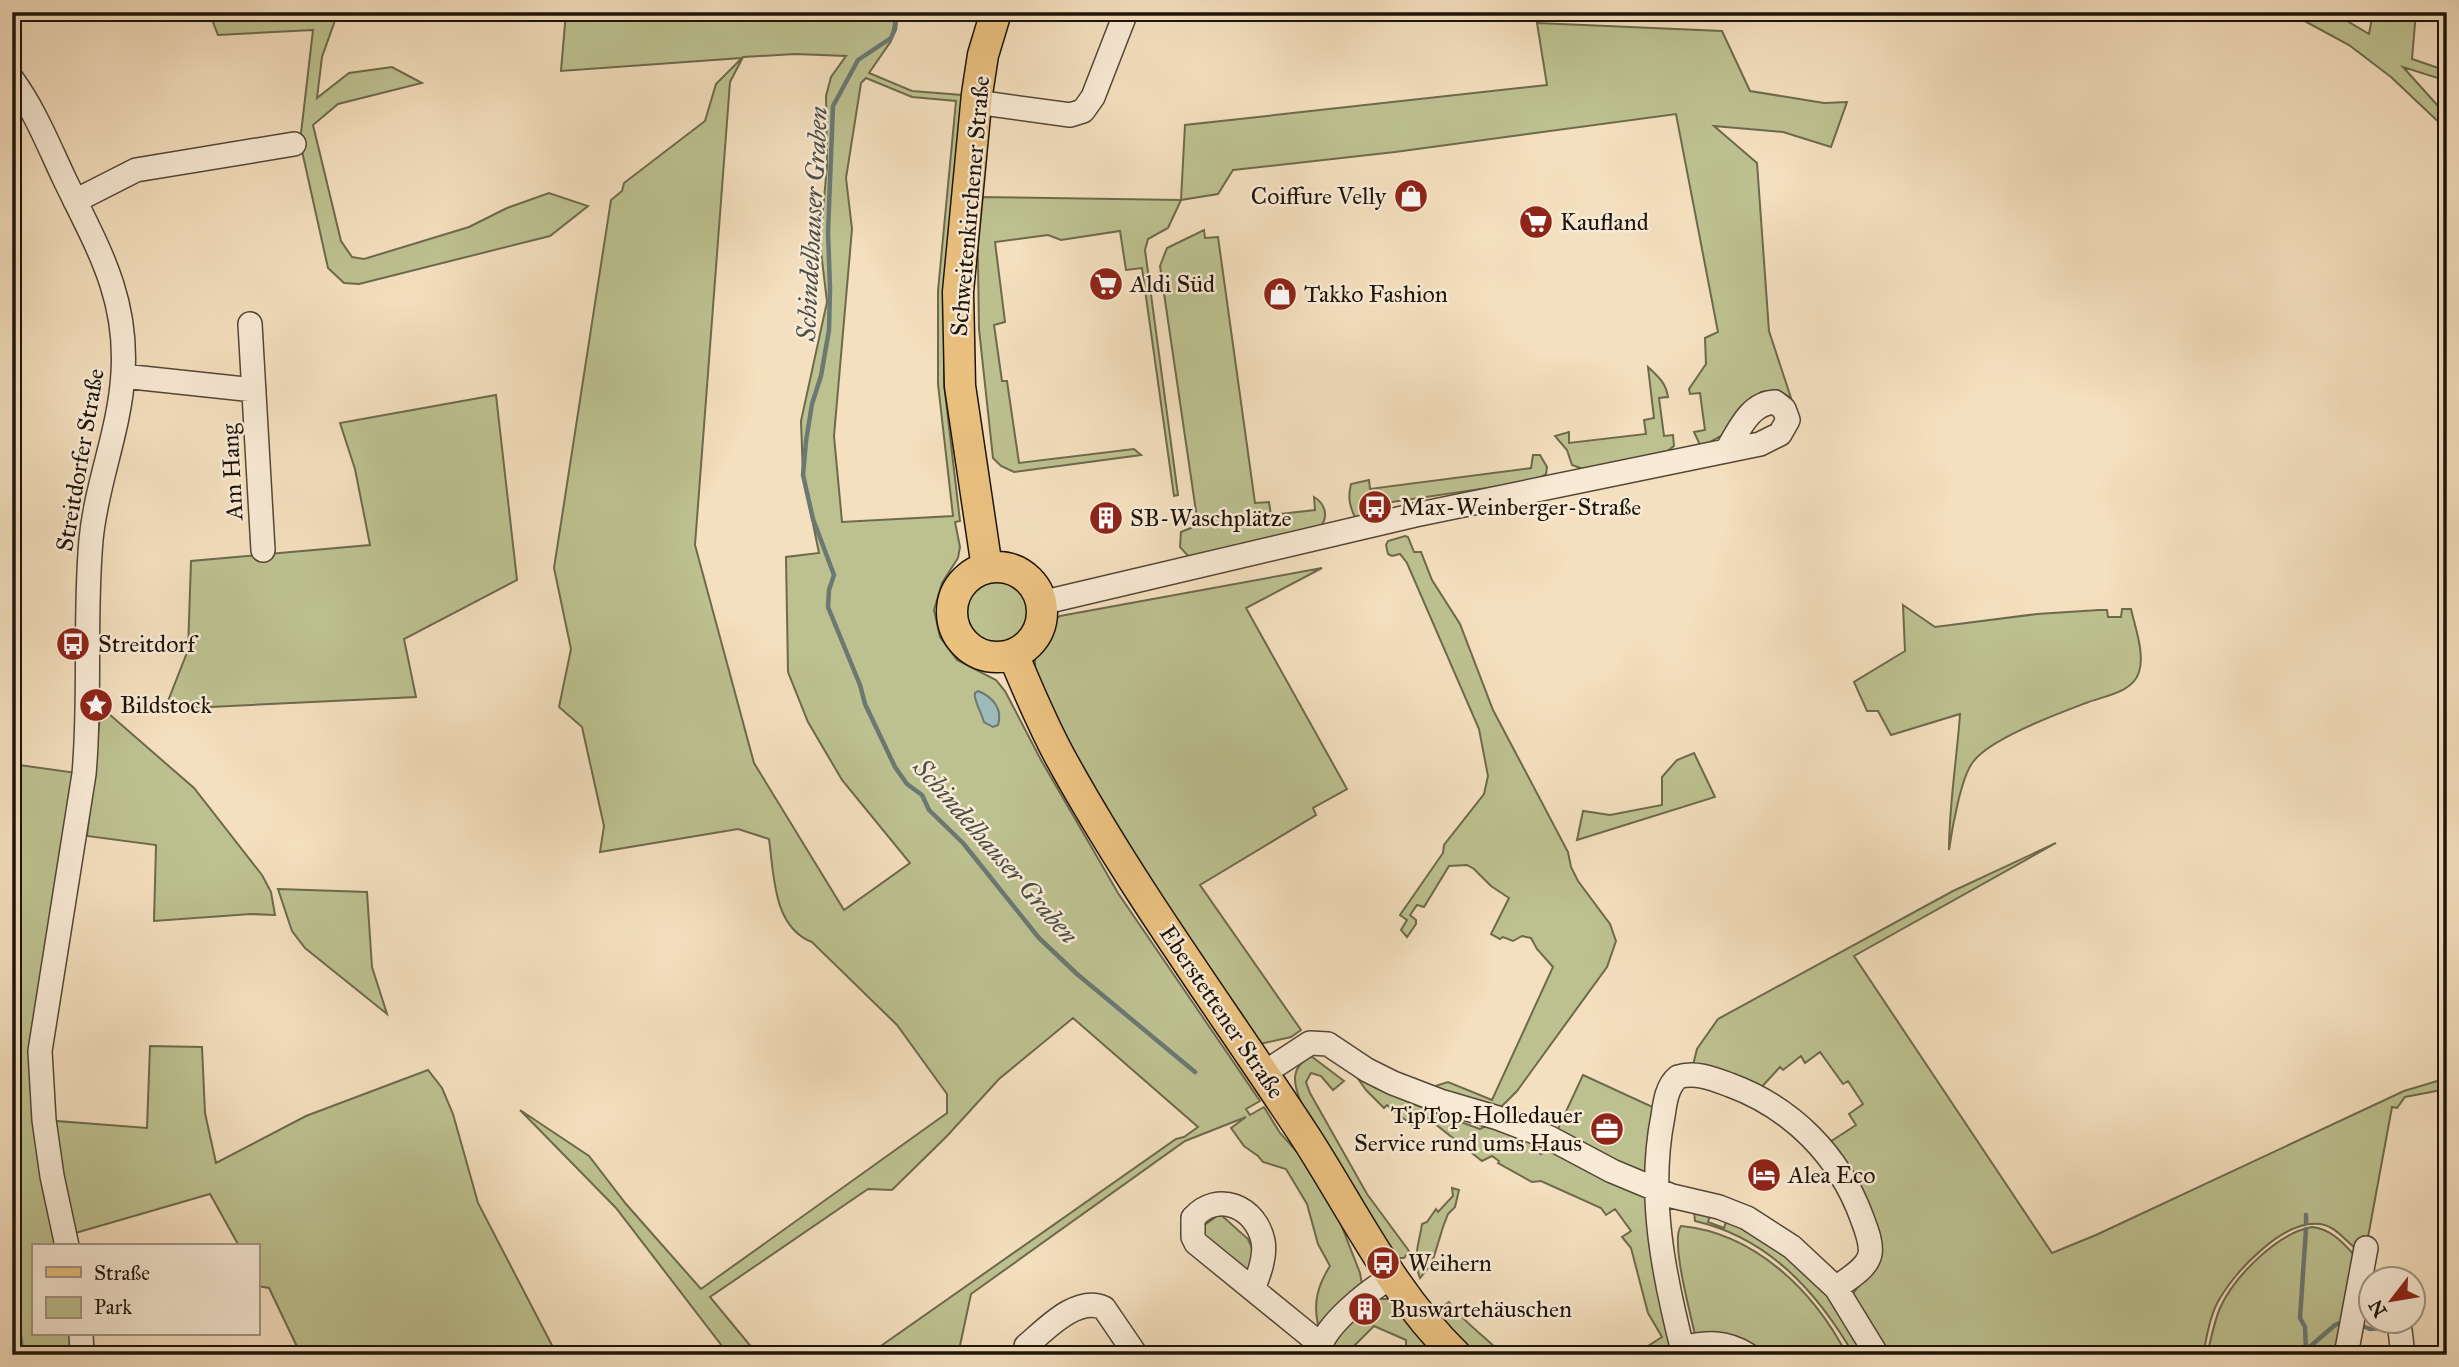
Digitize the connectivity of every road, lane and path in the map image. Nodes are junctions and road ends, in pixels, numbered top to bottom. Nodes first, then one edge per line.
1 (996, 12) edge
2 (1126, 12) edge
3 (12, 79) edge
4 (976, 102) junction
5 (294, 144) dead end
6 (75, 201) junction
7 (250, 324) dead end
8 (123, 376) junction
9 (254, 390) junction
10 (1726, 451) dead end
11 (263, 550) dead end
12 (986, 568) junction
13 (1041, 603) junction
14 (1013, 654) junction
15 (1264, 1073) junction
16 (1656, 1189) junction
17 (67, 1244) edge
18 (2366, 1248) dead end
19 (1392, 1277) junction
20 (1836, 1288) junction
21 (1253, 1289) dead end
22 (81, 1336) edge
23 (2401, 1336) edge
24 (1026, 1346) dead end
25 (1319, 1349) edge
26 (1683, 1351) edge
27 (82, 1355) edge
28 (1136, 1355) edge
29 (1456, 1355) edge
30 (1748, 1355) edge
31 (1877, 1355) edge
32 (2346, 1355) edge
33 (2403, 1355) edge

1 - 4 main road, Schweitenkirchener Straße
2 - 4 street
3 - 6 street, Streitdorfer Straße
4 - 12 main road, Schweitenkirchener Straße
5 - 6 street
6 - 8 street, Streitdorfer Straße
7 - 9 street, Am Hang
8 - 9 street, Am Hang
8 - 17 street, Streitdorfer Straße
9 - 11 street, Am Hang
10 - 13 street
12 - 13 main road
12 - 14 main road
13 - 14 main road
14 - 15 main road, Eberstettener Straße
15 - 16 street
15 - 19 main road, Eberstettener Straße
16 - 20 street
16 - 20 street
16 - 26 street
18 - 32 street
19 - 25 street
19 - 29 main road, Eberstettener Straße
20 - 31 street
21 - 25 street
22 - 27 street
23 - 33 street
24 - 28 street
26 - 30 street

